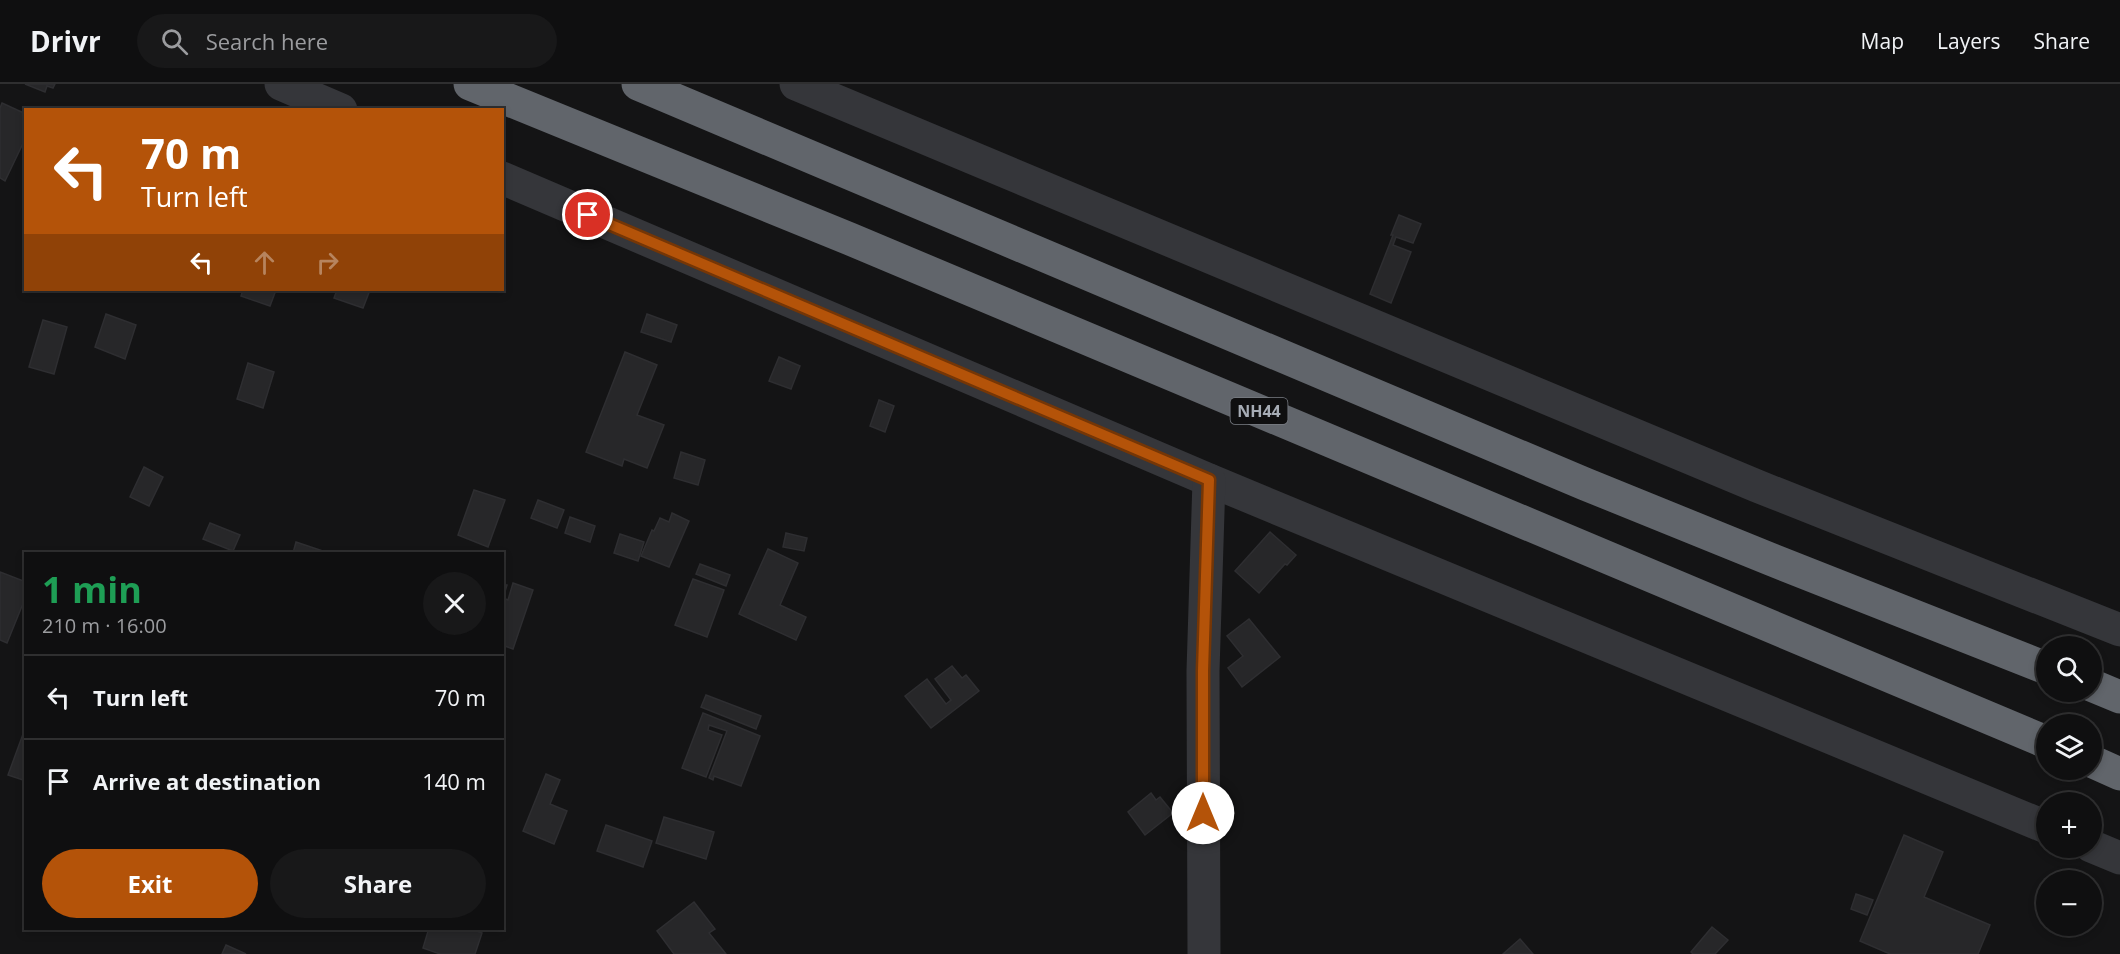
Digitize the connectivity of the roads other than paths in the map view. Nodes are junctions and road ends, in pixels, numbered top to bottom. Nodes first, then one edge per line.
1 (281, 84) edge
2 (471, 84) edge
3 (638, 84) edge
4 (796, 84) edge
5 (336, 108) edge
6 (504, 179) edge
7 (1209, 480) junction
8 (2120, 630) edge
9 (2036, 664) edge
10 (2102, 690) edge
11 (2120, 697) edge
12 (2036, 738) edge
13 (2102, 766) edge
14 (2120, 774) edge
15 (2036, 823) edge
16 (2102, 851) edge
17 (2120, 858) edge
18 (1204, 954) edge

1 - 5 street
2 - 12 highway, NH44
3 - 9 highway
4 - 8 street
6 - 7 street
7 - 15 street
7 - 18 street
10 - 11 highway
13 - 14 highway
16 - 17 street

